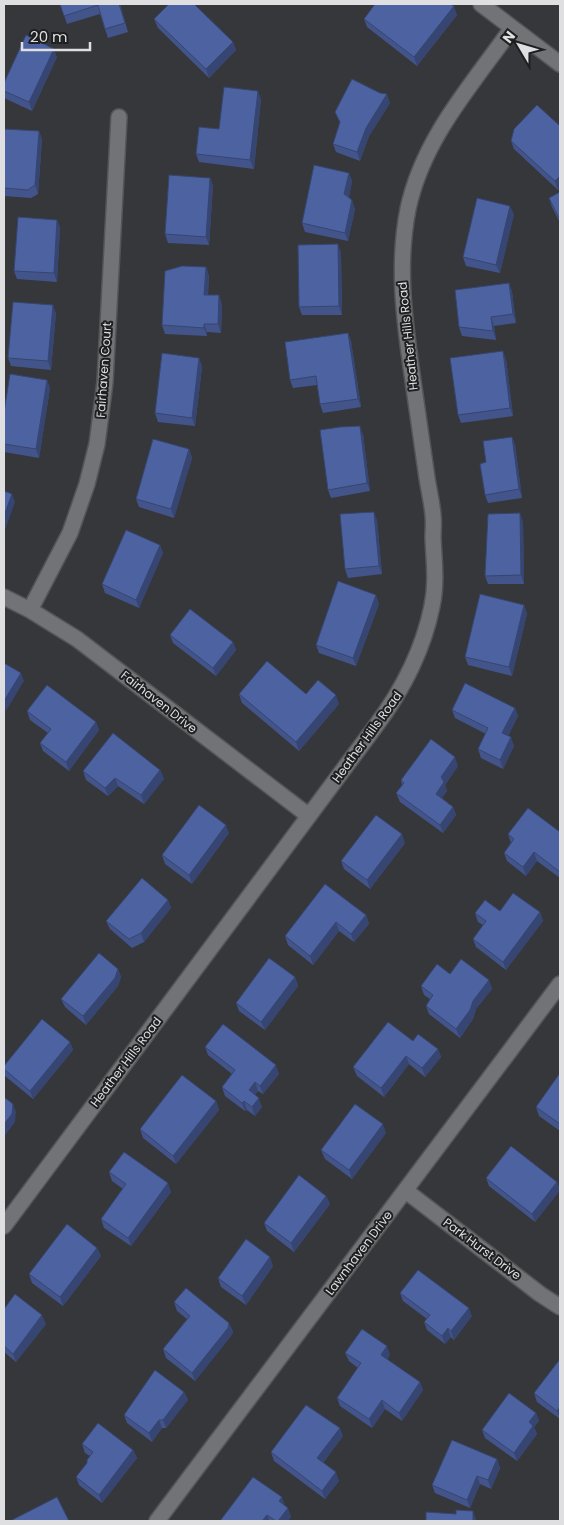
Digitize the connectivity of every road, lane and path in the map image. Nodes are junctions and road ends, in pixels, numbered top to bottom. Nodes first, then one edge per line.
1 (481, 4) edge
2 (512, 28) junction
3 (560, 64) edge
4 (118, 117) dead end
5 (4, 596) edge
6 (30, 610) junction
7 (309, 816) junction
8 (560, 984) edge
9 (406, 1190) junction
10 (4, 1226) edge
11 (560, 1307) edge
12 (157, 1521) edge

1 - 2 street
2 - 3 street
2 - 7 street, Heather Hills Road
4 - 6 street, Fairhaven Court
5 - 6 street, Fairhaven Drive
6 - 7 street, Fairhaven Drive
7 - 10 street, Heather Hills Road
8 - 9 street, Lawnhaven Drive
9 - 11 street, Park Hurst Drive
9 - 12 street, Lawnhaven Drive

